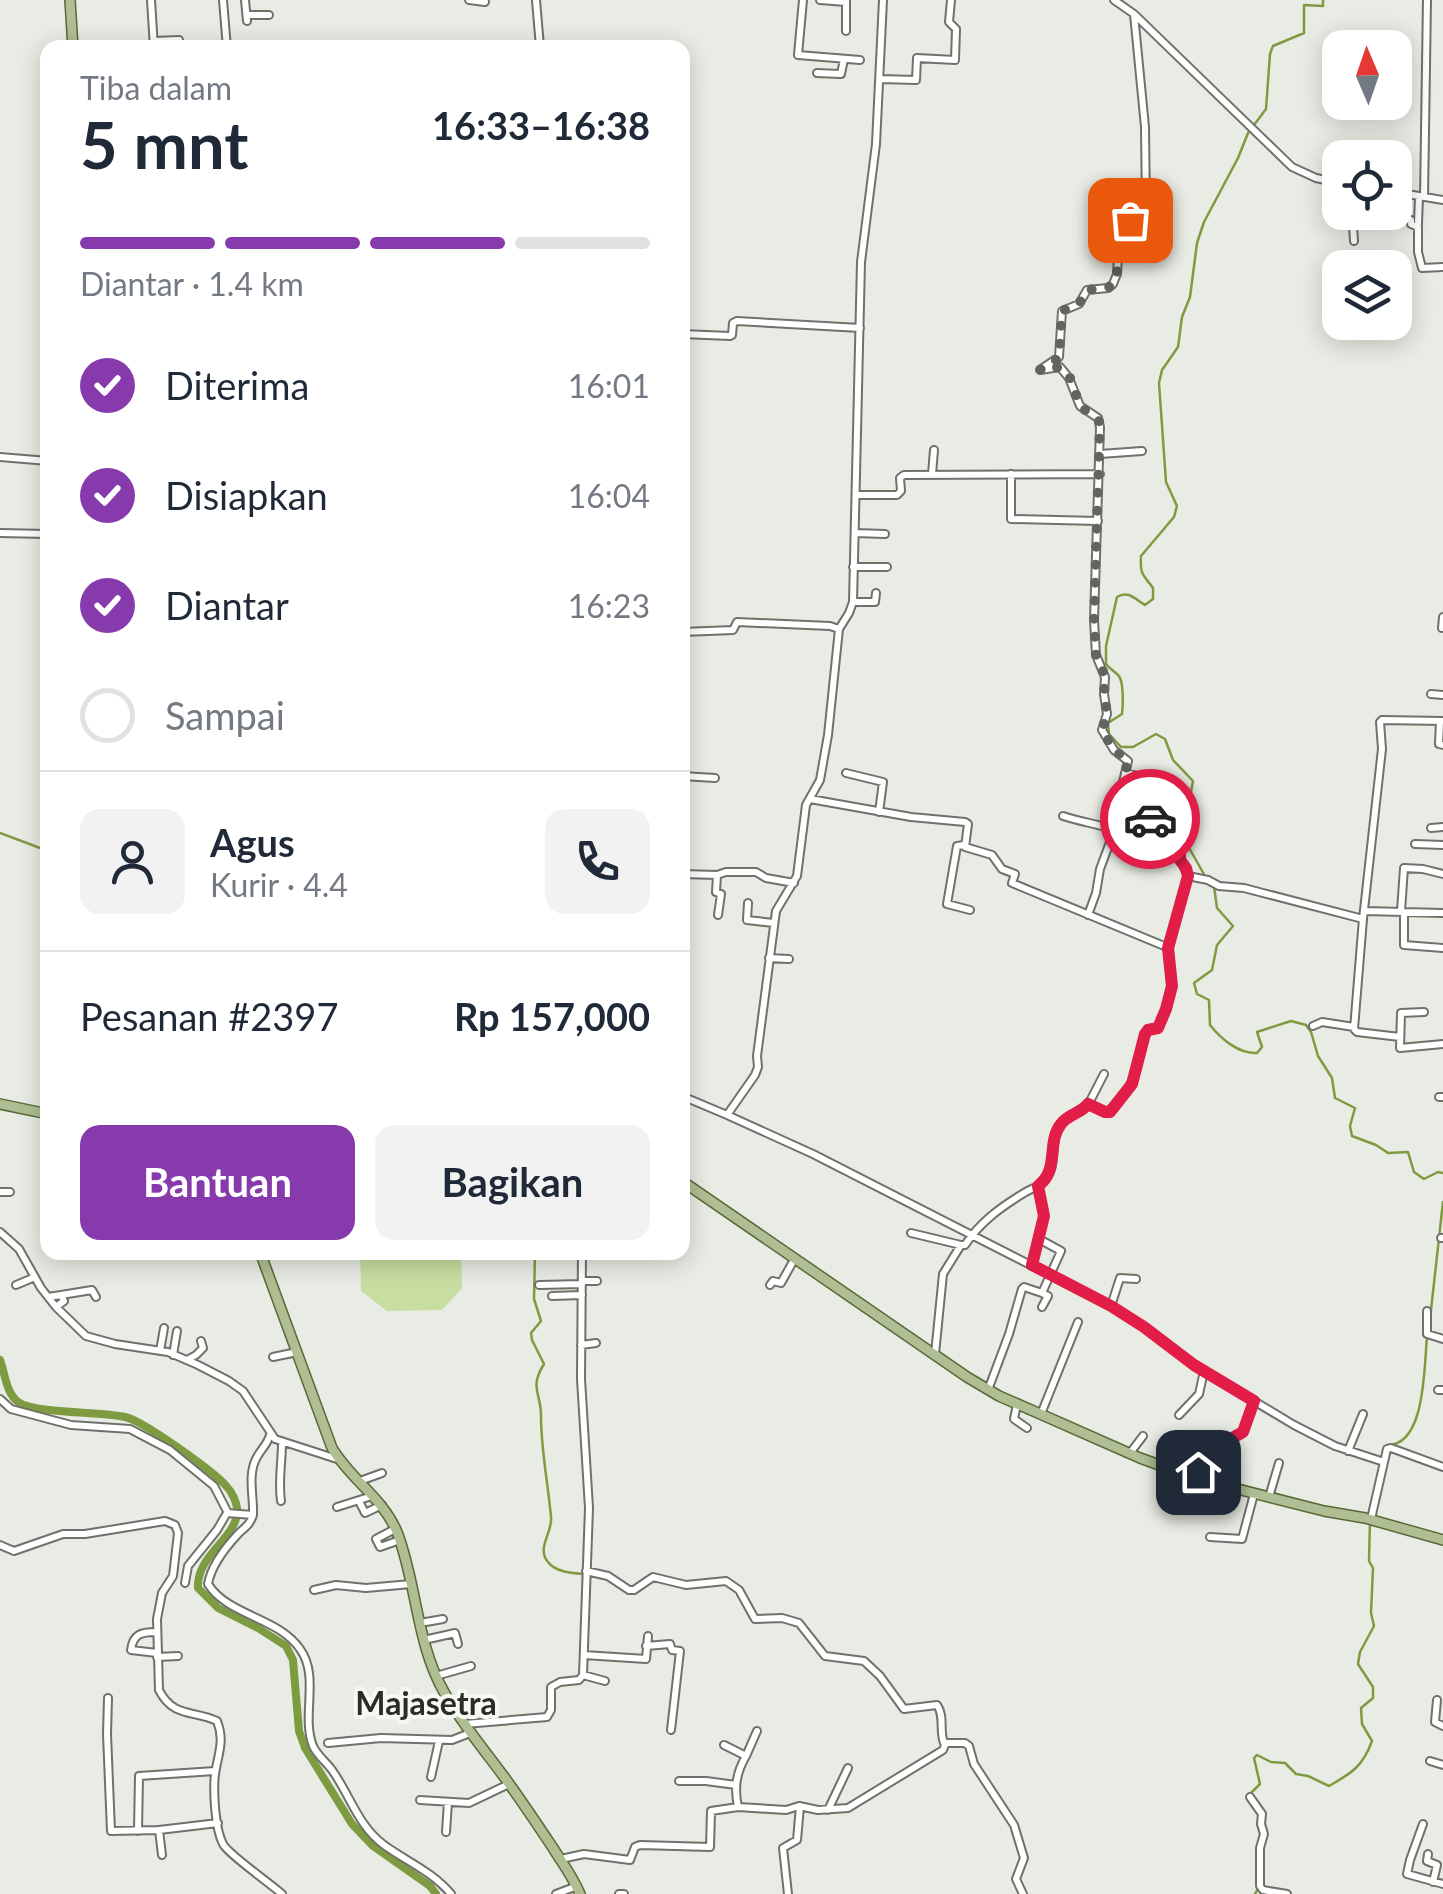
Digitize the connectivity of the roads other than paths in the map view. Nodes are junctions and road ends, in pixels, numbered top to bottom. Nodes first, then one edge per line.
1 (70, 0) edge
2 (151, 0) edge
3 (224, 0) edge
4 (245, 0) edge
5 (469, 0) edge
6 (536, 0) edge
7 (803, 0) edge
8 (820, 0) edge
9 (882, 0) edge
10 (950, 0) edge
11 (1114, 0) edge
12 (1427, 0) edge
13 (846, 1) edge
14 (485, 2) edge
15 (1134, 14) junction
16 (270, 15) dead end
17 (846, 31) dead end
18 (72, 40) edge
19 (154, 40) edge
20 (226, 40) edge
21 (539, 40) edge
22 (844, 58) junction
23 (860, 60) dead end
24 (816, 73) dead end
25 (880, 78) junction
26 (1322, 179) edge
27 (1412, 195) edge
28 (1422, 197) junction
29 (1443, 200) edge
30 (1412, 224) edge
31 (1418, 224) dead end
32 (1353, 230) edge
33 (1354, 241) dead end
34 (1443, 267) edge
35 (860, 328) junction
36 (690, 334) edge
37 (934, 450) dead end
38 (1142, 451) dead end
39 (1100, 454) junction
40 (0, 457) edge
41 (40, 460) edge
42 (932, 474) junction
43 (1012, 474) junction
44 (1100, 474) junction
45 (856, 495) junction
46 (1098, 521) junction
47 (0, 534) edge
48 (40, 534) edge
49 (856, 534) junction
50 (885, 534) dead end
51 (887, 566) dead end
52 (853, 567) junction
53 (876, 593) dead end
54 (853, 602) junction
55 (1443, 617) edge
56 (1442, 628) edge
57 (839, 629) junction
58 (690, 632) edge
59 (1432, 694) dead end
60 (1443, 695) edge
61 (1441, 721) edge
62 (1443, 745) edge
63 (846, 772) dead end
64 (1126, 772) junction
65 (690, 776) edge
66 (715, 778) dead end
67 (1156, 782) dead end
68 (810, 799) junction
69 (1121, 810) junction
70 (878, 812) junction
71 (1063, 816) dead end
72 (1443, 827) edge
73 (1431, 828) dead end
74 (1116, 830) junction
75 (1415, 844) dead end
76 (964, 845) junction
77 (1443, 845) edge
78 (690, 874) edge
79 (1443, 874) edge
80 (717, 875) junction
81 (1188, 876) junction
82 (794, 883) junction
83 (748, 904) dead end
84 (970, 910) dead end
85 (1402, 912) junction
86 (1443, 913) edge
87 (718, 915) dead end
88 (1088, 915) junction
89 (1364, 915) junction
90 (774, 923) junction
91 (1168, 948) junction
92 (1443, 948) edge
93 (769, 958) junction
94 (789, 959) dead end
95 (1424, 1012) dead end
96 (1313, 1026) dead end
97 (1354, 1027) junction
98 (1400, 1037) junction
99 (1443, 1044) edge
100 (1104, 1074) dead end
101 (690, 1099) edge
102 (0, 1104) edge
103 (1088, 1104) junction
104 (40, 1112) edge
105 (728, 1115) junction
106 (690, 1186) edge
107 (1038, 1186) junction
108 (0, 1192) edge
109 (10, 1192) dead end
110 (0, 1232) edge
111 (912, 1233) dead end
112 (972, 1234) junction
113 (1039, 1239) junction
114 (961, 1245) junction
115 (795, 1258) junction
116 (263, 1260) edge
117 (582, 1260) edge
118 (1032, 1265) junction
119 (1052, 1274) junction
120 (34, 1277) junction
121 (1136, 1280) dead end
122 (582, 1282) junction
123 (597, 1282) dead end
124 (16, 1285) dead end
125 (539, 1285) dead end
126 (770, 1285) dead end
127 (1042, 1293) junction
128 (582, 1294) junction
129 (61, 1295) junction
130 (552, 1296) dead end
131 (48, 1297) junction
132 (96, 1298) dead end
133 (1042, 1306) dead end
134 (1111, 1306) junction
135 (56, 1307) junction
136 (1427, 1310) dead end
137 (1078, 1322) dead end
138 (164, 1328) dead end
139 (177, 1331) dead end
140 (1443, 1339) edge
141 (202, 1341) dead end
142 (596, 1344) dead end
143 (581, 1346) junction
144 (160, 1351) junction
145 (297, 1352) junction
146 (935, 1354) junction
147 (173, 1355) junction
148 (273, 1357) dead end
149 (186, 1360) junction
150 (1204, 1371) junction
151 (988, 1390) junction
152 (0, 1399) edge
153 (1254, 1401) junction
154 (1017, 1404) junction
155 (1040, 1414) junction
156 (1363, 1414) dead end
157 (1179, 1415) dead end
158 (1026, 1428) dead end
159 (271, 1434) junction
160 (1143, 1436) dead end
161 (282, 1442) junction
162 (1348, 1451) junction
163 (1130, 1453) junction
164 (339, 1460) junction
165 (1384, 1462) junction
166 (1280, 1463) dead end
167 (1443, 1467) edge
168 (382, 1474) dead end
169 (1195, 1478) junction
170 (360, 1481) junction
171 (1254, 1494) junction
172 (373, 1496) junction
173 (1269, 1498) junction
174 (281, 1500) dead end
175 (359, 1501) junction
176 (382, 1506) junction
177 (336, 1507) dead end
178 (229, 1513) junction
179 (252, 1515) junction
180 (1371, 1519) junction
181 (1210, 1537) dead end
182 (1443, 1540) edge
183 (0, 1545) edge
184 (586, 1574) junction
185 (184, 1583) dead end
186 (411, 1584) junction
187 (314, 1590) dead end
188 (443, 1618) dead end
189 (420, 1623) junction
190 (156, 1632) junction
191 (648, 1636) dead end
192 (424, 1640) junction
193 (458, 1644) dead end
194 (646, 1646) junction
195 (157, 1655) junction
196 (584, 1655) junction
197 (178, 1656) dead end
198 (471, 1666) dead end
199 (436, 1676) junction
200 (583, 1676) junction
201 (605, 1681) dead end
202 (108, 1698) dead end
203 (1437, 1700) dead end
204 (1443, 1726) edge
205 (467, 1729) junction
206 (671, 1730) dead end
207 (757, 1731) dead end
208 (439, 1741) junction
209 (328, 1742) dead end
210 (945, 1745) junction
211 (724, 1746) dead end
212 (746, 1756) junction
213 (1430, 1760) dead end
214 (1443, 1765) edge
215 (848, 1768) dead end
216 (215, 1771) junction
217 (431, 1777) dead end
218 (679, 1781) dead end
219 (510, 1784) junction
220 (736, 1785) junction
221 (1250, 1797) dead end
222 (420, 1800) dead end
223 (448, 1802) junction
224 (800, 1806) junction
225 (738, 1807) junction
226 (828, 1809) junction
227 (218, 1823) junction
228 (1423, 1824) dead end
229 (159, 1830) junction
230 (138, 1831) junction
231 (446, 1832) dead end
232 (1428, 1854) dead end
233 (162, 1855) dead end
234 (562, 1859) junction
235 (1433, 1882) junction
236 (1443, 1884) edge
237 (578, 1890) edge
238 (282, 1894) edge
239 (451, 1894) edge
240 (556, 1894) edge
241 (788, 1894) edge
242 (1023, 1894) edge
243 (1287, 1894) edge

1 - 18 main road
2 - 19 street
3 - 20 street
4 - 16 street
5 - 14 street
6 - 21 street
7 - 22 street
8 - 13 street
9 - 25 street
10 - 25 street
11 - 15 street
12 - 28 street
13 - 17 street
15 - 26 street
15 - 39 street
22 - 23 street
22 - 24 street
25 - 35 street
27 - 28 street
28 - 29 street
28 - 31 street
30 - 34 street
32 - 33 street
35 - 36 street
35 - 45 street
37 - 42 street
38 - 39 street
39 - 44 street
40 - 41 street
42 - 43 street
42 - 45 street
43 - 44 street
43 - 46 street
44 - 46 street
45 - 49 street
46 - 64 street
47 - 48 street
49 - 50 street
49 - 52 street
51 - 52 street
52 - 54 street
53 - 54 street
54 - 57 street
55 - 56 street
57 - 58 street
57 - 68 street
59 - 60 street
61 - 62 street
61 - 89 street
63 - 70 street
64 - 67 street
64 - 69 street
65 - 66 street
68 - 70 street
68 - 82 street
69 - 74 street
69 - 81 street
70 - 76 street
71 - 74 street
72 - 73 street
74 - 88 street
75 - 77 street
76 - 84 street
76 - 88 street
78 - 80 street
79 - 85 street
80 - 82 street
80 - 87 street
81 - 89 street
81 - 91 street
82 - 90 street
83 - 90 street
85 - 86 street
85 - 89 street
85 - 92 street
88 - 91 street
89 - 97 street
90 - 93 street
91 - 103 street
93 - 94 street
93 - 105 street
95 - 98 street
96 - 97 street
97 - 98 street
98 - 99 street
100 - 103 street
101 - 105 street
102 - 104 main road
103 - 107 street
105 - 112 street
106 - 115 main road
107 - 112 street
107 - 113 street
108 - 109 street
110 - 120 street
111 - 114 street
112 - 114 street
112 - 118 street
113 - 118 street
113 - 119 street
114 - 146 street
115 - 126 street
115 - 146 main road
116 - 145 main road
117 - 122 street
118 - 119 street
119 - 127 street
119 - 134 street
120 - 124 street
120 - 131 street
121 - 134 street
122 - 123 street
122 - 125 street
122 - 128 street
127 - 133 street
127 - 151 street
128 - 130 street
128 - 143 street
129 - 131 street
129 - 132 street
129 - 135 street
131 - 135 street
134 - 150 street
135 - 144 street
136 - 140 street
137 - 155 street
138 - 144 street
139 - 147 street
141 - 149 street
142 - 143 street
143 - 184 street
144 - 147 street
145 - 148 street
145 - 164 main road
146 - 151 main road
147 - 149 street
149 - 159 street
150 - 153 street
150 - 157 street
151 - 154 main road
152 - 178 street
153 - 162 street
153 - 169 street
154 - 155 main road
154 - 158 street
155 - 163 main road
156 - 162 street
159 - 161 street
159 - 179 street
160 - 163 street
161 - 164 street
161 - 174 street
162 - 165 street
163 - 169 main road
164 - 170 main road
165 - 167 street
165 - 180 street
166 - 173 street
168 - 170 street
169 - 171 main road
170 - 172 main road
171 - 173 main road
171 - 181 street
172 - 175 street
172 - 176 main road
173 - 180 main road
175 - 176 street
175 - 177 street
176 - 186 main road
178 - 179 street
178 - 185 street
179 - 239 street
180 - 182 main road
183 - 190 street
184 - 196 street
184 - 210 street
186 - 187 street
186 - 189 main road
188 - 189 street
189 - 192 main road
190 - 195 street
190 - 195 street
191 - 194 street
192 - 193 street
192 - 199 main road
194 - 196 street
194 - 206 street
195 - 197 street
195 - 216 street
196 - 200 street
198 - 199 street
199 - 205 main road
200 - 201 street
200 - 205 street
202 - 230 street
203 - 204 street
205 - 208 street
205 - 219 main road
207 - 212 street
208 - 209 street
208 - 217 street
210 - 226 street
210 - 242 street
211 - 212 street
212 - 220 street
213 - 214 street
215 - 226 street
216 - 227 street
216 - 230 street
218 - 220 street
219 - 223 street
219 - 234 main road
220 - 225 street
221 - 243 street
222 - 223 street
223 - 231 street
224 - 225 street
224 - 226 street
224 - 241 street
225 - 234 street
227 - 229 street
227 - 238 street
228 - 235 street
229 - 230 street
229 - 233 street
232 - 235 street
234 - 237 main road
235 - 236 street
237 - 240 street

